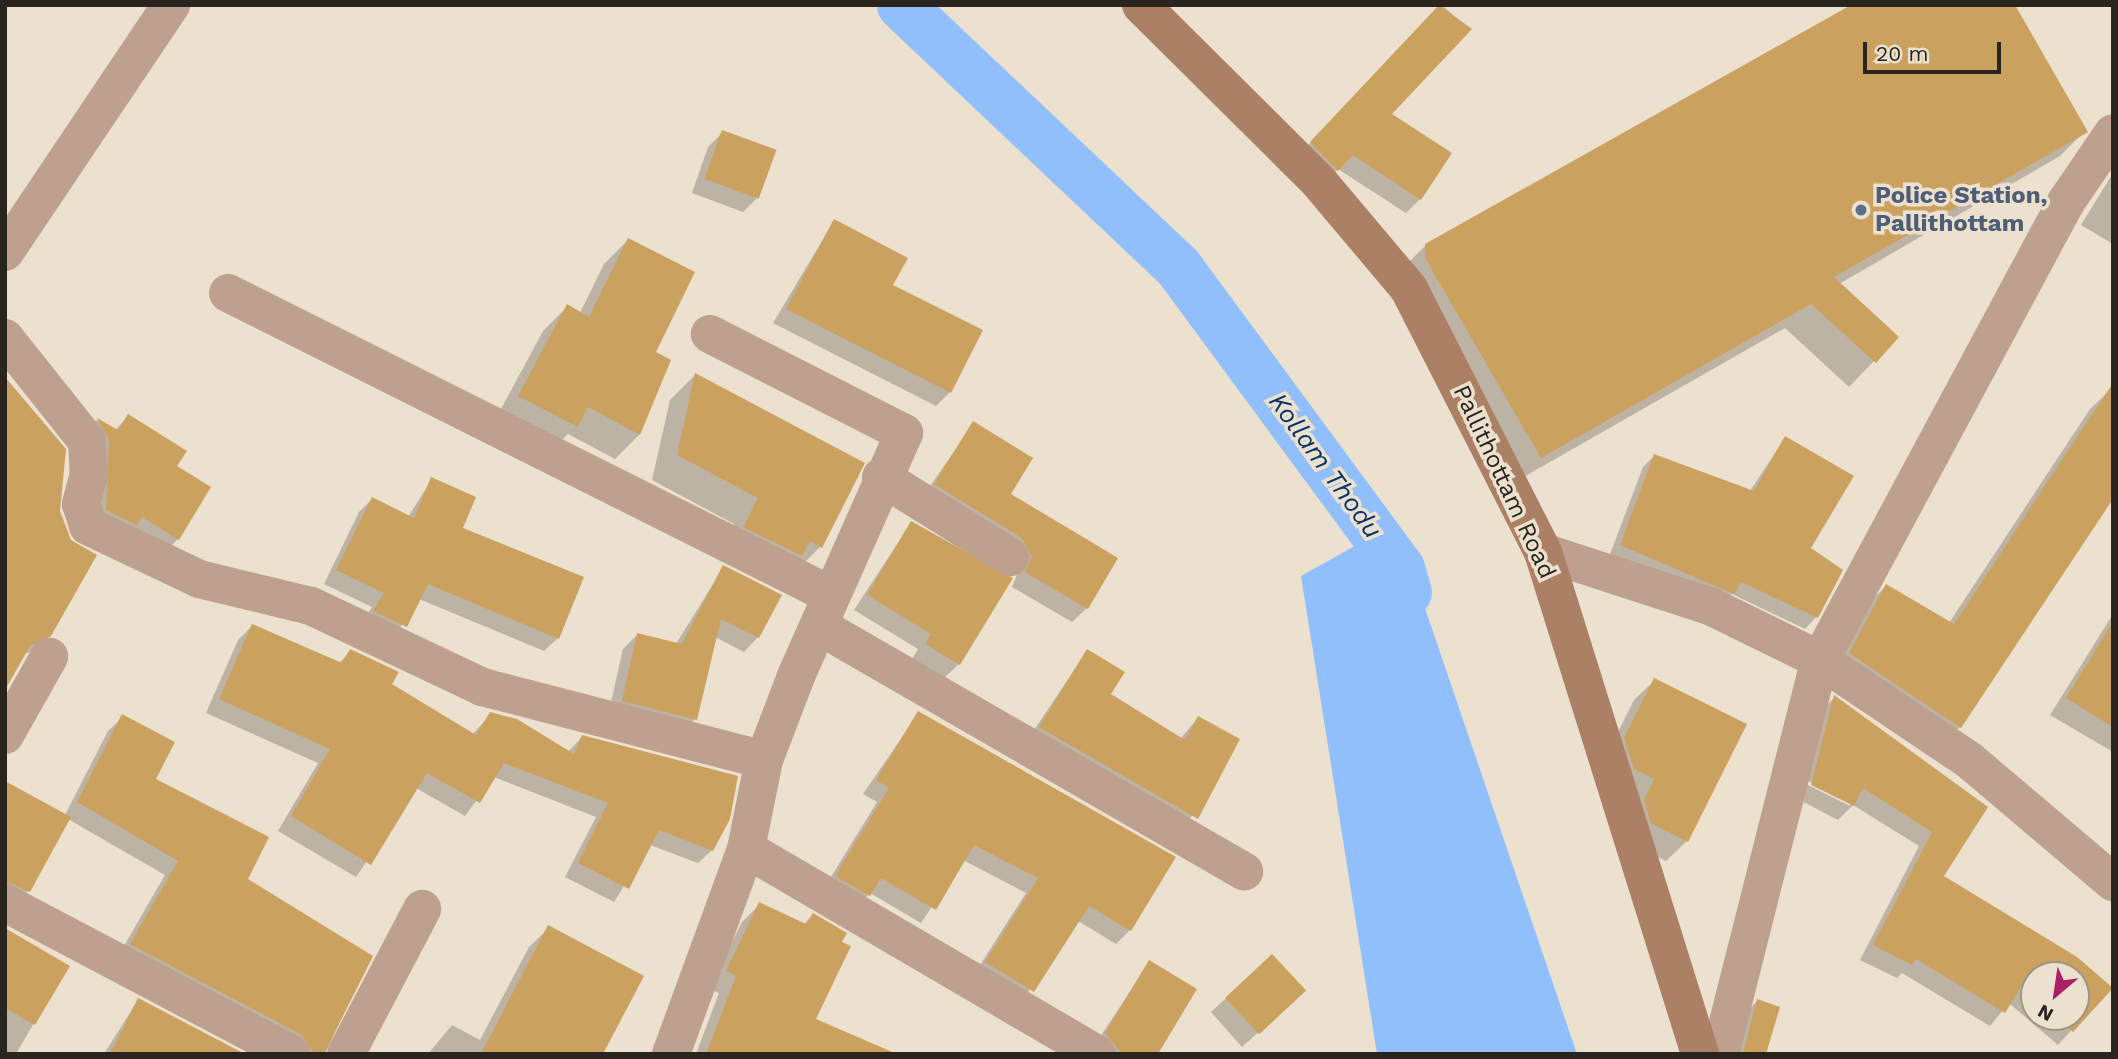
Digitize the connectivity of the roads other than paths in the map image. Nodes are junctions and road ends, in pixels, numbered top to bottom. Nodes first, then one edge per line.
1 (171, 5) edge
2 (1141, 5) edge
3 (2113, 133) edge
4 (5, 251) edge
5 (228, 293) dead end
6 (710, 334) dead end
7 (5, 338) edge
8 (881, 477) junction
9 (1543, 552) junction
10 (1010, 557) dead end
11 (824, 610) junction
12 (50, 657) dead end
13 (1820, 660) junction
14 (5, 735) edge
15 (764, 760) junction
16 (746, 849) junction
17 (1244, 871) dead end
18 (2113, 882) edge
19 (5, 903) edge
20 (422, 909) dead end
21 (292, 1054) edge
22 (346, 1054) edge
23 (671, 1054) edge
24 (1097, 1054) edge
25 (1700, 1054) edge
26 (1720, 1054) edge

1 - 4 street
2 - 9 street, Pallithottam Road
3 - 13 street
5 - 11 street
6 - 8 street
7 - 15 street
8 - 10 street
8 - 11 street
9 - 13 street
9 - 25 street, Pallithottam Road
11 - 15 street
11 - 17 street
12 - 14 street
13 - 18 street
13 - 26 street
15 - 16 street
16 - 23 street
16 - 24 street
19 - 21 street
20 - 22 street

